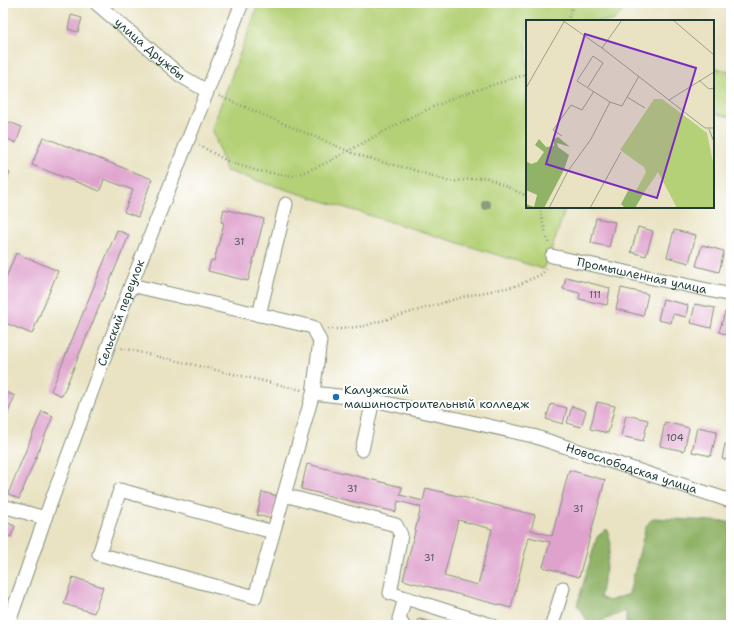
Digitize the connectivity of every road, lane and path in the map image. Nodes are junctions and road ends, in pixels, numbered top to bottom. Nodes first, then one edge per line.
1 (96, 3) edge
2 (242, 3) edge
3 (574, 3) edge
4 (567, 20) edge
5 (526, 74) edge
6 (207, 91) junction
7 (188, 140) junction
8 (348, 151) junction
9 (526, 196) edge
10 (286, 204) dead end
11 (539, 208) edge
12 (552, 256) junction
13 (131, 285) junction
14 (731, 295) edge
15 (259, 315) junction
16 (313, 327) junction
17 (109, 345) junction
18 (313, 393) junction
19 (373, 400) junction
20 (362, 450) dead end
21 (284, 495) junction
22 (731, 501) edge
23 (3, 506) edge
24 (45, 518) junction
25 (273, 532) junction
26 (563, 588) dead end
27 (405, 598) junction
28 (8, 625) edge
29 (403, 625) edge
30 (491, 625) edge
31 (552, 625) edge

1 - 6 street, улица Дружбы
2 - 6 street, Сельский переулок
3 - 4 path
5 - 8 path
6 - 7 street, Сельский переулок
6 - 8 path
7 - 8 path
7 - 13 street, Сельский переулок
8 - 9 path
10 - 15 street
11 - 12 path
12 - 14 street, Промышленная улица
12 - 16 path
13 - 15 street
13 - 17 street, Сельский переулок
15 - 16 street
16 - 18 street
17 - 18 path
17 - 24 street, Сельский переулок
18 - 19 street, Новослободская улица
18 - 21 street
19 - 20 street
19 - 22 street, Новослободская улица
21 - 25 street
21 - 27 street
23 - 24 street
24 - 28 street, Сельский переулок
25 - 25 street
26 - 31 street
27 - 29 street
27 - 30 street

